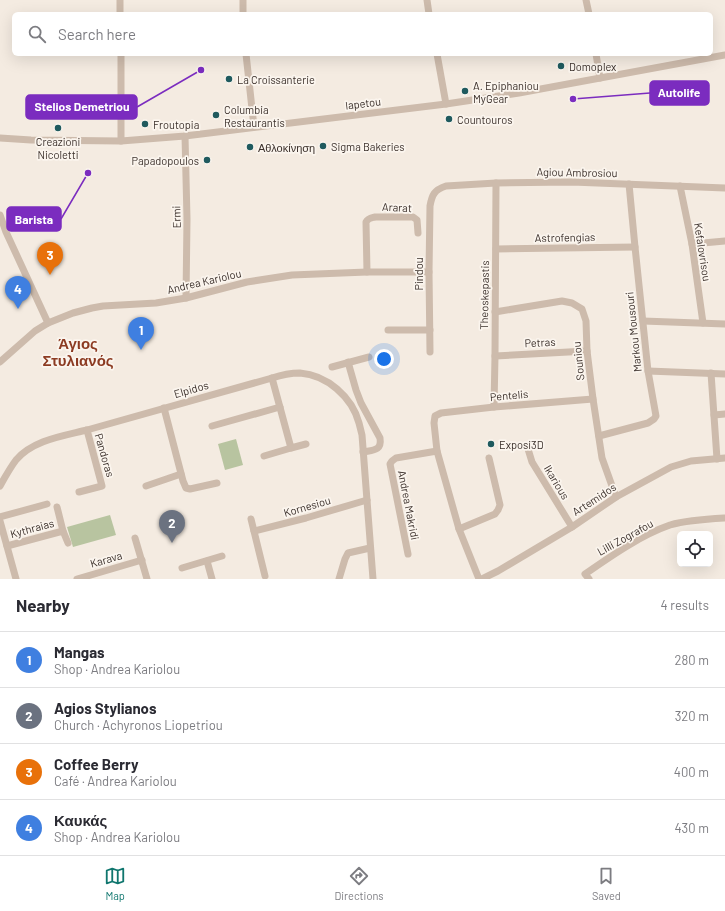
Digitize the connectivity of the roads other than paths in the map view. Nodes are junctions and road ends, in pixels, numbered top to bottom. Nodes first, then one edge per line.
1 (120, 0) edge
2 (243, 0) edge
3 (427, 0) edge
4 (586, 0) edge
5 (120, 12) edge
6 (243, 12) edge
7 (430, 12) edge
8 (589, 12) edge
9 (725, 55) edge
10 (121, 56) edge
11 (246, 56) edge
12 (437, 56) edge
13 (596, 56) edge
14 (600, 78) junction
15 (446, 104) junction
16 (254, 127) junction
17 (185, 136) junction
18 (0, 138) edge
19 (121, 141) junction
20 (496, 183) junction
21 (630, 184) junction
22 (680, 186) junction
23 (725, 188) edge
24 (432, 197) joint
25 (0, 215) edge
26 (418, 233) dead end
27 (725, 241) edge
28 (692, 244) junction
29 (635, 247) junction
30 (496, 249) junction
31 (368, 272) junction
32 (429, 272) junction
33 (186, 298) junction
34 (495, 312) junction
35 (644, 321) junction
36 (48, 323) junction
37 (703, 323) junction
38 (725, 324) edge
39 (388, 330) dead end
40 (430, 330) junction
41 (587, 351) junction
42 (430, 352) dead end
43 (495, 356) junction
44 (369, 357) dead end
45 (0, 362) edge
46 (348, 362) junction
47 (332, 367) dead end
48 (648, 371) junction
49 (711, 373) junction
50 (725, 374) edge
51 (272, 378) junction
52 (593, 399) junction
53 (280, 407) junction
54 (494, 407) junction
55 (164, 408) junction
56 (725, 414) edge
57 (714, 415) junction
58 (212, 426) dead end
59 (87, 430) junction
60 (599, 436) junction
61 (306, 444) dead end
62 (529, 446) dead end
63 (291, 448) junction
64 (437, 451) junction
65 (363, 452) junction
66 (264, 456) dead end
67 (488, 458) dead end
68 (721, 458) edge
69 (182, 474) junction
70 (217, 483) dead end
71 (0, 486) edge
72 (146, 486) dead end
73 (79, 492) dead end
74 (616, 497) junction
75 (366, 500) junction
76 (47, 504) dead end
77 (57, 507) dead end
78 (0, 517) edge
79 (725, 518) edge
80 (251, 519) dead end
81 (0, 521) edge
82 (572, 527) junction
83 (459, 529) junction
84 (63, 531) junction
85 (254, 531) junction
86 (135, 538) dead end
87 (68, 542) dead end
88 (7, 546) junction
89 (370, 548) junction
90 (408, 554) dead end
91 (222, 556) dead end
92 (142, 560) junction
93 (206, 561) junction
94 (182, 568) dead end
95 (265, 576) dead end
96 (587, 576) edge
97 (16, 579) edge
98 (77, 579) edge
99 (147, 579) edge
100 (212, 579) edge
101 (339, 579) edge
102 (372, 579) edge
103 (481, 579) edge

1 - 5 street
2 - 6 street
3 - 7 street
4 - 8 street
9 - 14 street, Iapetou
10 - 19 street
11 - 16 street
12 - 15 street
13 - 14 street
14 - 15 street, Iapetou
15 - 16 street, Iapetou
16 - 17 street, Iapetou
17 - 19 street, Iapetou
17 - 33 street, Ermi
18 - 19 street, Iapetou
20 - 21 street, Agiou Ambrosiou
20 - 24 street, Agiou Ambrosiou
20 - 30 street, Theoskepastis
21 - 22 street, Agiou Ambrosiou
21 - 29 street, Markou Mousouri
22 - 23 street, Agiou Ambrosiou
22 - 28 street, Kefalovrisou
24 - 32 street, Pindou
25 - 36 street
26 - 31 street, Ararat
27 - 28 street
28 - 37 street, Kefalovrisou
29 - 30 street, Astrofengias
29 - 35 street, Markou Mousouri
30 - 34 street, Theoskepastis
31 - 32 street, Andrea Kariolou
31 - 33 street, Andrea Kariolou
32 - 40 street, Pindou
33 - 36 street, Andrea Kariolou
34 - 41 street, Souniou
34 - 43 street, Theoskepastis
35 - 37 street
35 - 48 street, Markou Mousouri
36 - 45 street, Andrea Kariolou
37 - 38 street
39 - 40 street
40 - 42 street, Pindou
41 - 43 street, Petras
41 - 52 street, Souniou
43 - 54 street, Theoskepastis
44 - 46 street
46 - 47 street
46 - 65 street
48 - 49 street
48 - 60 street, Markou Mousouri
49 - 50 street
49 - 57 street
51 - 53 street
51 - 55 street, Elpidos
51 - 65 street, Elpidos
52 - 54 street, Pentelis
52 - 60 street, Souniou
53 - 58 street
53 - 63 street
54 - 64 street, Pentelis
55 - 59 street, Elpidos
55 - 69 street
56 - 57 street
57 - 68 street
59 - 71 street, Elpidos
59 - 73 street, Pandoras
60 - 74 street, Souniou
61 - 63 street
62 - 82 street, Ikarious
63 - 66 street
64 - 83 street
64 - 90 street, Andrea Makridi
65 - 75 street, Elpidos
67 - 83 street
68 - 74 street, Artemidos
69 - 70 street
69 - 72 street
74 - 82 street, Artemidos
75 - 85 street, Kornesiou
75 - 89 street, Elpidos
76 - 78 street
77 - 84 street, Kythraias
79 - 96 street, Lilli Zografou
80 - 85 street
81 - 88 street
82 - 103 street, Artemidos
83 - 103 street
84 - 87 street, Kythraias
84 - 88 street, Kythraias
85 - 95 street
86 - 92 street
88 - 97 street
89 - 101 street
89 - 102 street, Elpidos
91 - 93 street
92 - 98 street, Karava
92 - 99 street
93 - 94 street
93 - 100 street

